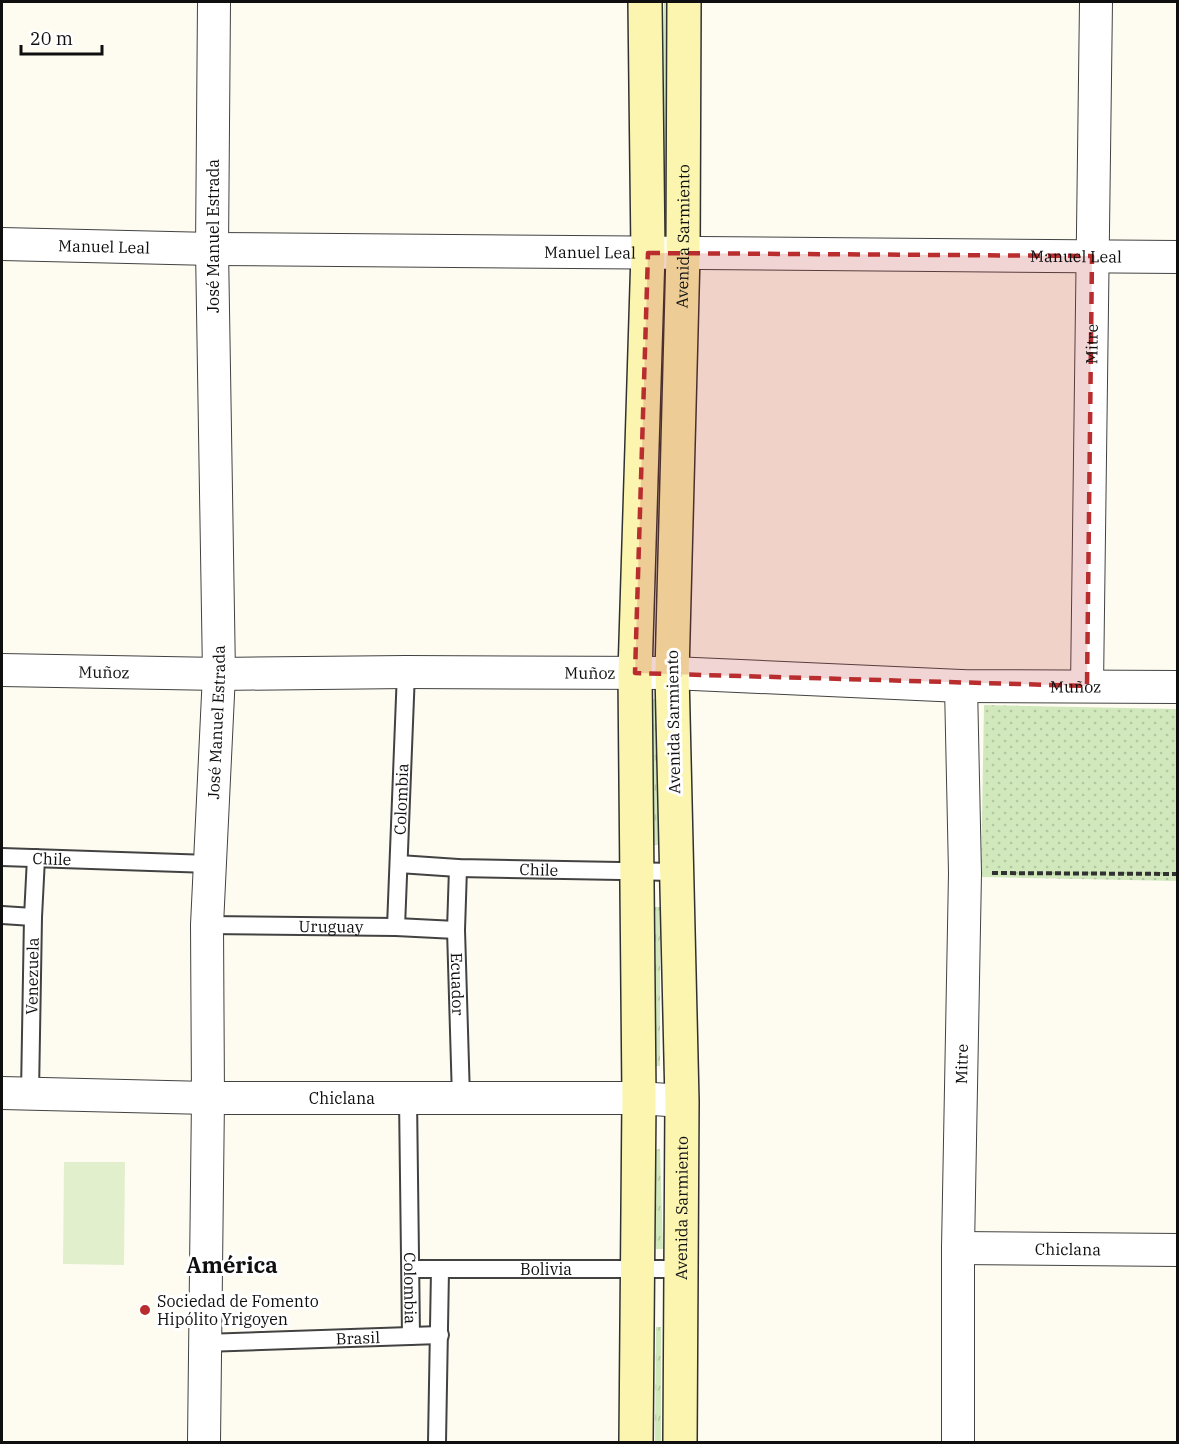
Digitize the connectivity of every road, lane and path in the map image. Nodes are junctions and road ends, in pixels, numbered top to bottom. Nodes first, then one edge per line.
1 (214, 2) edge
2 (645, 2) edge
3 (684, 2) edge
4 (1096, 2) edge
5 (2, 244) edge
6 (212, 249) junction
7 (648, 253) junction
8 (683, 254) junction
9 (1092, 256) junction
10 (1178, 257) edge
11 (2, 670) edge
12 (406, 672) junction
13 (635, 673) junction
14 (672, 673) junction
15 (219, 674) junction
16 (961, 686) junction
17 (1087, 686) junction
18 (1178, 687) edge
19 (2, 857) edge
20 (36, 858) junction
21 (210, 864) junction
22 (399, 864) junction
23 (458, 868) junction
24 (638, 870) junction
25 (676, 872) junction
26 (965, 873) junction
27 (1178, 874) edge
28 (2, 915) edge
29 (33, 916) junction
30 (207, 925) junction
31 (396, 927) junction
32 (456, 930) junction
33 (16, 1093) edge
34 (208, 1098) junction
35 (408, 1098) junction
36 (461, 1098) junction
37 (639, 1098) junction
38 (682, 1101) junction
39 (958, 1248) junction
40 (1178, 1250) edge
41 (411, 1269) junction
42 (638, 1269) junction
43 (681, 1269) junction
44 (440, 1270) junction
45 (440, 1335) junction
46 (411, 1336) junction
47 (204, 1343) junction
48 (204, 1443) edge
49 (437, 1443) edge
50 (636, 1443) edge
51 (680, 1443) edge
52 (958, 1443) edge

1 - 6 street, José Manuel Estrada
2 - 7 main road, Avenida Sarmiento
3 - 8 main road, Avenida Sarmiento
4 - 9 street, Mitre
5 - 6 street, Manuel Leal
6 - 7 street, Manuel Leal
6 - 15 street, José Manuel Estrada
7 - 8 street, Manuel Leal
7 - 13 main road, Avenida Sarmiento
8 - 9 street, Manuel Leal
8 - 14 main road, Avenida Sarmiento
9 - 10 street, Manuel Leal
9 - 17 street, Mitre
11 - 15 street, Muñoz
12 - 13 street, Muñoz
12 - 15 street, Muñoz
12 - 22 lane, Colombia
13 - 14 street, Muñoz
13 - 24 main road, Avenida Sarmiento
14 - 16 street, Muñoz
14 - 25 main road, Avenida Sarmiento
15 - 21 street, José Manuel Estrada
16 - 17 street, Muñoz
16 - 26 street, Mitre
17 - 18 street, Muñoz
19 - 20 lane, Chile
20 - 21 lane, Chile
20 - 29 lane, Venezuela
21 - 30 street, José Manuel Estrada
22 - 23 lane, Chile
22 - 31 lane, Colombia
23 - 24 lane, Chile
23 - 32 lane, Ecuador
24 - 25 lane, Chile
24 - 37 main road, Avenida Sarmiento
25 - 38 main road, Avenida Sarmiento
26 - 27 path
26 - 39 street, Mitre
28 - 29 lane
29 - 33 lane, Venezuela
30 - 31 lane, Uruguay
30 - 34 street, José Manuel Estrada
31 - 32 lane, Uruguay
32 - 36 lane, Ecuador
33 - 34 street, Chiclana
34 - 35 street, Chiclana
34 - 47 street, José Manuel Estrada
35 - 36 street, Chiclana
35 - 41 lane, Colombia
36 - 37 street, Chiclana
37 - 38 street, Chiclana
37 - 42 main road, Avenida Sarmiento
38 - 43 main road, Avenida Sarmiento
39 - 40 street, Chiclana
39 - 52 street, Mitre
41 - 44 lane, Bolivia
41 - 46 lane, Colombia
42 - 43 lane, Bolivia
42 - 44 lane, Bolivia
42 - 50 main road, Avenida Sarmiento
43 - 51 main road, Avenida Sarmiento
44 - 45 lane
45 - 46 lane, Brasil
45 - 49 lane
46 - 47 lane, Brasil
47 - 48 street, José Manuel Estrada

